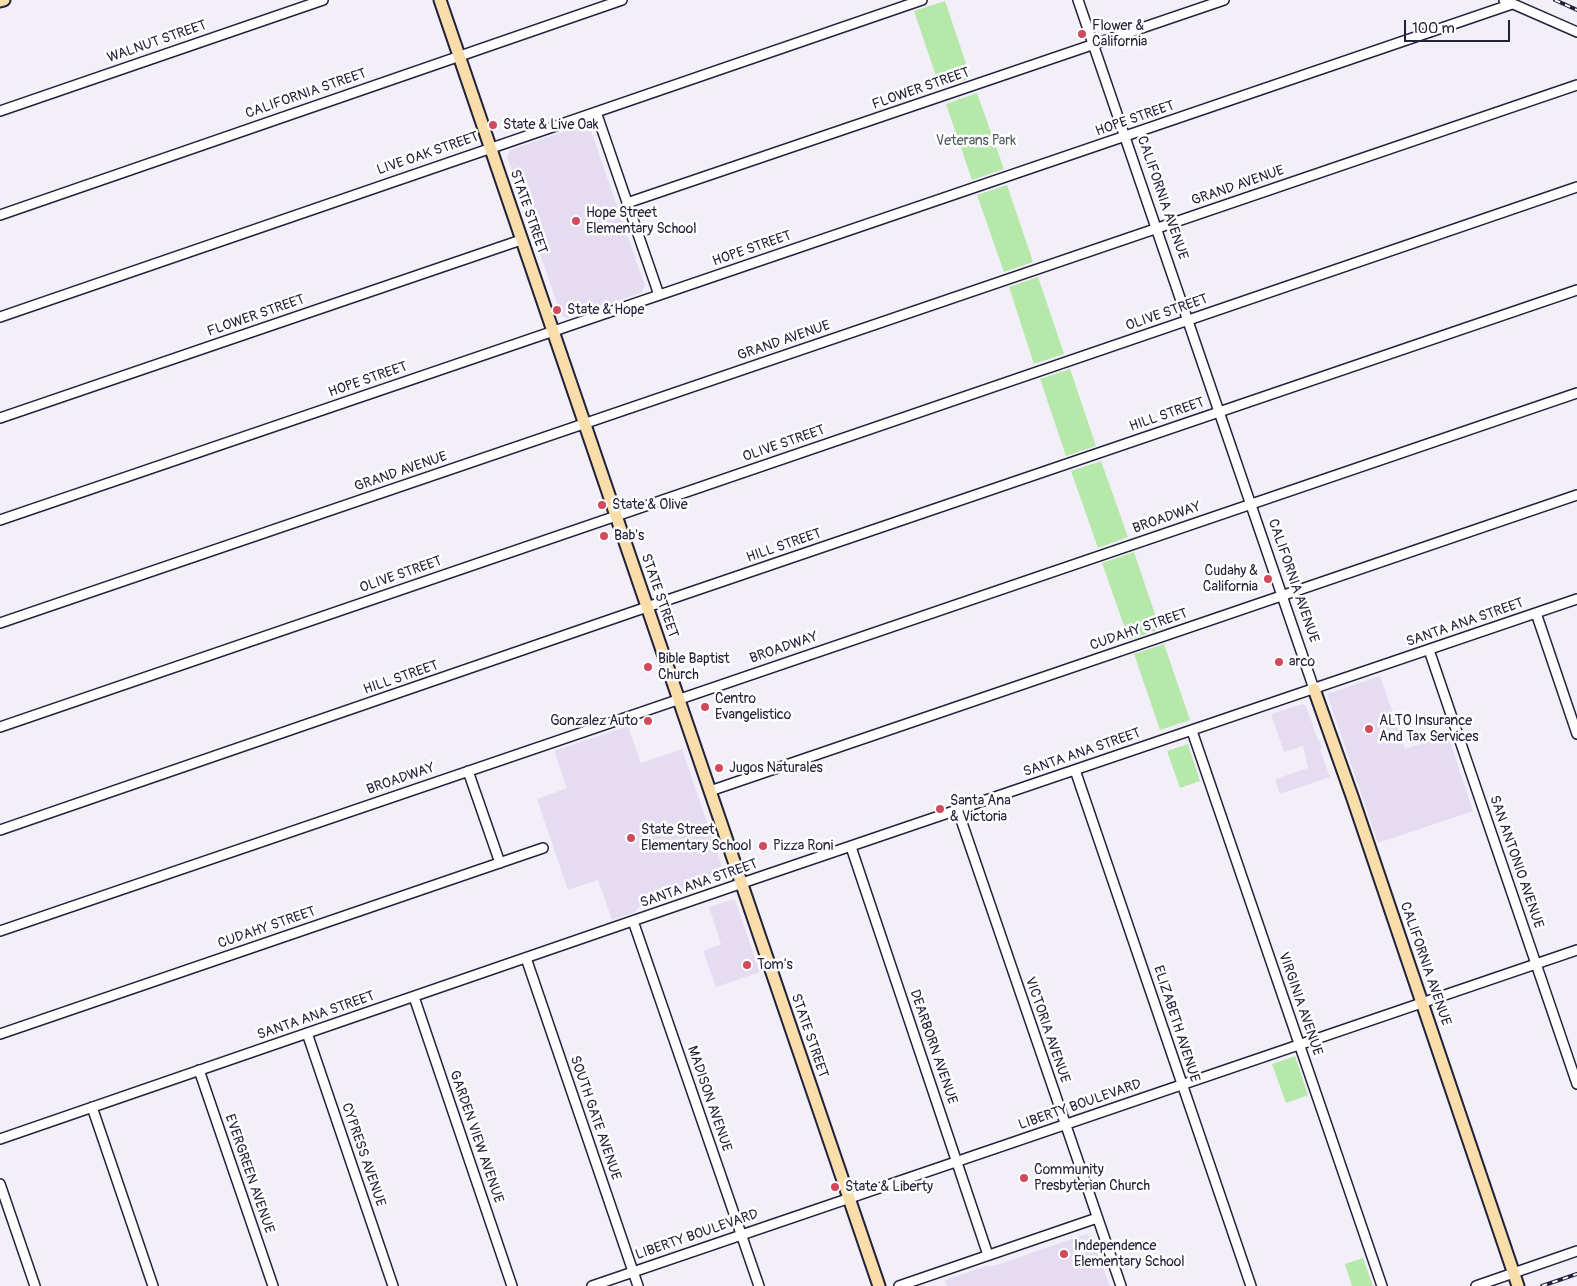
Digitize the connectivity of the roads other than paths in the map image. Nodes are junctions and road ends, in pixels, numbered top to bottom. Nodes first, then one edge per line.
1 (4, 0) edge
2 (323, 0) edge
3 (440, 0) edge
4 (622, 0) edge
5 (922, 0) edge
6 (1078, 0) edge
7 (1224, 0) edge
8 (0, 1) edge
9 (1508, 2) edge
10 (1577, 32) edge
11 (1094, 45) junction
12 (458, 55) junction
13 (1577, 85) edge
14 (0, 111) edge
15 (596, 112) junction
16 (1125, 137) junction
17 (490, 148) junction
18 (1577, 187) edge
19 (627, 203) junction
20 (0, 215) edge
21 (1156, 228) junction
22 (521, 240) junction
23 (1577, 290) edge
24 (659, 295) junction
25 (0, 317) edge
26 (1188, 320) junction
27 (553, 332) junction
28 (1577, 392) edge
29 (1219, 412) junction
30 (0, 418) edge
31 (584, 423) junction
32 (1577, 495) edge
33 (1250, 504) junction
34 (616, 516) junction
35 (0, 520) edge
36 (1282, 596) junction
37 (1577, 599) edge
38 (647, 607) junction
39 (1536, 614) junction
40 (0, 623) edge
41 (1429, 650) junction
42 (1314, 689) junction
43 (678, 699) junction
44 (0, 727) edge
45 (1192, 731) junction
46 (1577, 734) edge
47 (1075, 770) junction
48 (468, 771) junction
49 (710, 790) junction
50 (958, 810) junction
51 (0, 830) edge
52 (850, 847) junction
53 (543, 848) dead end
54 (500, 862) junction
55 (741, 884) junction
56 (633, 921) junction
57 (0, 931) edge
58 (1577, 950) edge
59 (526, 958) junction
60 (1536, 964) junction
61 (414, 997) junction
62 (1422, 1003) junction
63 (307, 1033) junction
64 (0, 1034) edge
65 (1299, 1044) junction
66 (199, 1070) junction
67 (1181, 1084) junction
68 (1577, 1084) edge
69 (92, 1107) junction
70 (1065, 1124) junction
71 (0, 1139) edge
72 (957, 1161) junction
73 (0, 1184) edge
74 (849, 1198) junction
75 (1097, 1218) junction
76 (741, 1235) junction
77 (1577, 1251) edge
78 (988, 1255) junction
79 (633, 1272) junction
80 (1513, 1273) junction
81 (35, 1286) edge
82 (153, 1286) edge
83 (273, 1286) edge
84 (393, 1286) edge
85 (512, 1286) edge
86 (592, 1286) edge
87 (638, 1286) edge
88 (759, 1286) edge
89 (879, 1286) edge
90 (899, 1286) edge
91 (1121, 1286) edge
92 (1251, 1286) edge
93 (1382, 1286) edge
94 (1476, 1286) edge
95 (1518, 1286) edge

1 - 8 main road
2 - 14 street, WALNUT STREET
3 - 12 main road, STATE STREET
4 - 12 street, CALIFORNIA STREET
5 - 15 street, LIVE OAK STREET
6 - 11 street, CALIFORNIA AVENUE
7 - 11 street, FLOWER STREET
9 - 10 street
9 - 16 street, HOPE STREET
11 - 16 street, CALIFORNIA AVENUE
11 - 19 street, FLOWER STREET
12 - 17 main road, STATE STREET
12 - 20 street, CALIFORNIA STREET
13 - 21 street, GRAND AVENUE
15 - 17 street, LIVE OAK STREET
15 - 19 street
16 - 21 street, CALIFORNIA AVENUE
16 - 24 street, HOPE STREET
17 - 22 main road, STATE STREET
17 - 25 street, LIVE OAK STREET
18 - 26 street, OLIVE STREET
19 - 24 street
21 - 26 street, CALIFORNIA AVENUE
21 - 31 street, GRAND AVENUE
22 - 27 main road, STATE STREET
22 - 30 street, FLOWER STREET
23 - 29 street, HILL STREET
24 - 27 street, HOPE STREET
26 - 29 street, CALIFORNIA AVENUE
26 - 34 street, OLIVE STREET
27 - 31 main road, STATE STREET
27 - 35 street, HOPE STREET
28 - 33 street, BROADWAY
29 - 33 street, CALIFORNIA AVENUE
29 - 38 street, HILL STREET
31 - 34 main road, STATE STREET
31 - 40 street, GRAND AVENUE
32 - 36 street, CUDAHY STREET
33 - 36 street, CALIFORNIA AVENUE
33 - 43 street, BROADWAY
34 - 38 main road, STATE STREET
34 - 44 street, OLIVE STREET
36 - 42 street, CALIFORNIA AVENUE
36 - 49 street, CUDAHY STREET
37 - 39 street, SANTA ANA STREET
38 - 43 main road, STATE STREET
38 - 51 street, HILL STREET
39 - 41 street, SANTA ANA STREET
39 - 46 street
41 - 42 street, SANTA ANA STREET
41 - 60 street, SAN ANTONIO AVENUE
42 - 45 street, SANTA ANA STREET
42 - 62 main road, CALIFORNIA AVENUE
43 - 48 street, BROADWAY
43 - 49 main road, STATE STREET
45 - 47 street, SANTA ANA STREET
45 - 65 street, VIRGINIA AVENUE
47 - 50 street, SANTA ANA STREET
47 - 67 street, ELIZABETH AVENUE
48 - 54 street
48 - 57 street, BROADWAY
49 - 55 main road, STATE STREET
50 - 52 street, SANTA ANA STREET
50 - 70 street, VICTORIA AVENUE
52 - 55 street, SANTA ANA STREET
52 - 72 street, DEARBORN AVENUE
53 - 54 street, CUDAHY STREET
54 - 64 street, CUDAHY STREET
55 - 56 street, SANTA ANA STREET
55 - 74 main road, STATE STREET
56 - 59 street, SANTA ANA STREET
56 - 76 street, MADISON AVENUE
58 - 60 street, LIBERTY BOULEVARD
59 - 61 street, SANTA ANA STREET
59 - 79 street, SOUTH GATE AVENUE
60 - 62 street, LIBERTY BOULEVARD
60 - 68 street, SAN ANTONIO AVENUE
61 - 63 street, SANTA ANA STREET
61 - 85 street, GARDEN VIEW AVENUE
62 - 65 street, LIBERTY BOULEVARD
62 - 80 main road, CALIFORNIA AVENUE
63 - 66 street, SANTA ANA STREET
63 - 84 street, CYPRESS AVENUE
65 - 67 street, LIBERTY BOULEVARD
65 - 93 street, VIRGINIA AVENUE
66 - 69 street, SANTA ANA STREET
66 - 83 street, EVERGREEN AVENUE
67 - 70 street, LIBERTY BOULEVARD
67 - 92 street, ELIZABETH AVENUE
69 - 71 street, SANTA ANA STREET
69 - 82 street
70 - 72 street, LIBERTY BOULEVARD
70 - 75 street, VICTORIA AVENUE
72 - 74 street, LIBERTY BOULEVARD
72 - 78 street, DEARBORN AVENUE
73 - 81 street
74 - 76 street, LIBERTY BOULEVARD
74 - 89 main road, STATE STREET
75 - 78 street
75 - 91 street, VICTORIA AVENUE
76 - 79 street, LIBERTY BOULEVARD
76 - 88 street, MADISON AVENUE
77 - 80 street
78 - 90 street
79 - 86 street, LIBERTY BOULEVARD
79 - 87 street, SOUTH GATE AVENUE
80 - 94 street
80 - 95 main road, CALIFORNIA AVENUE

